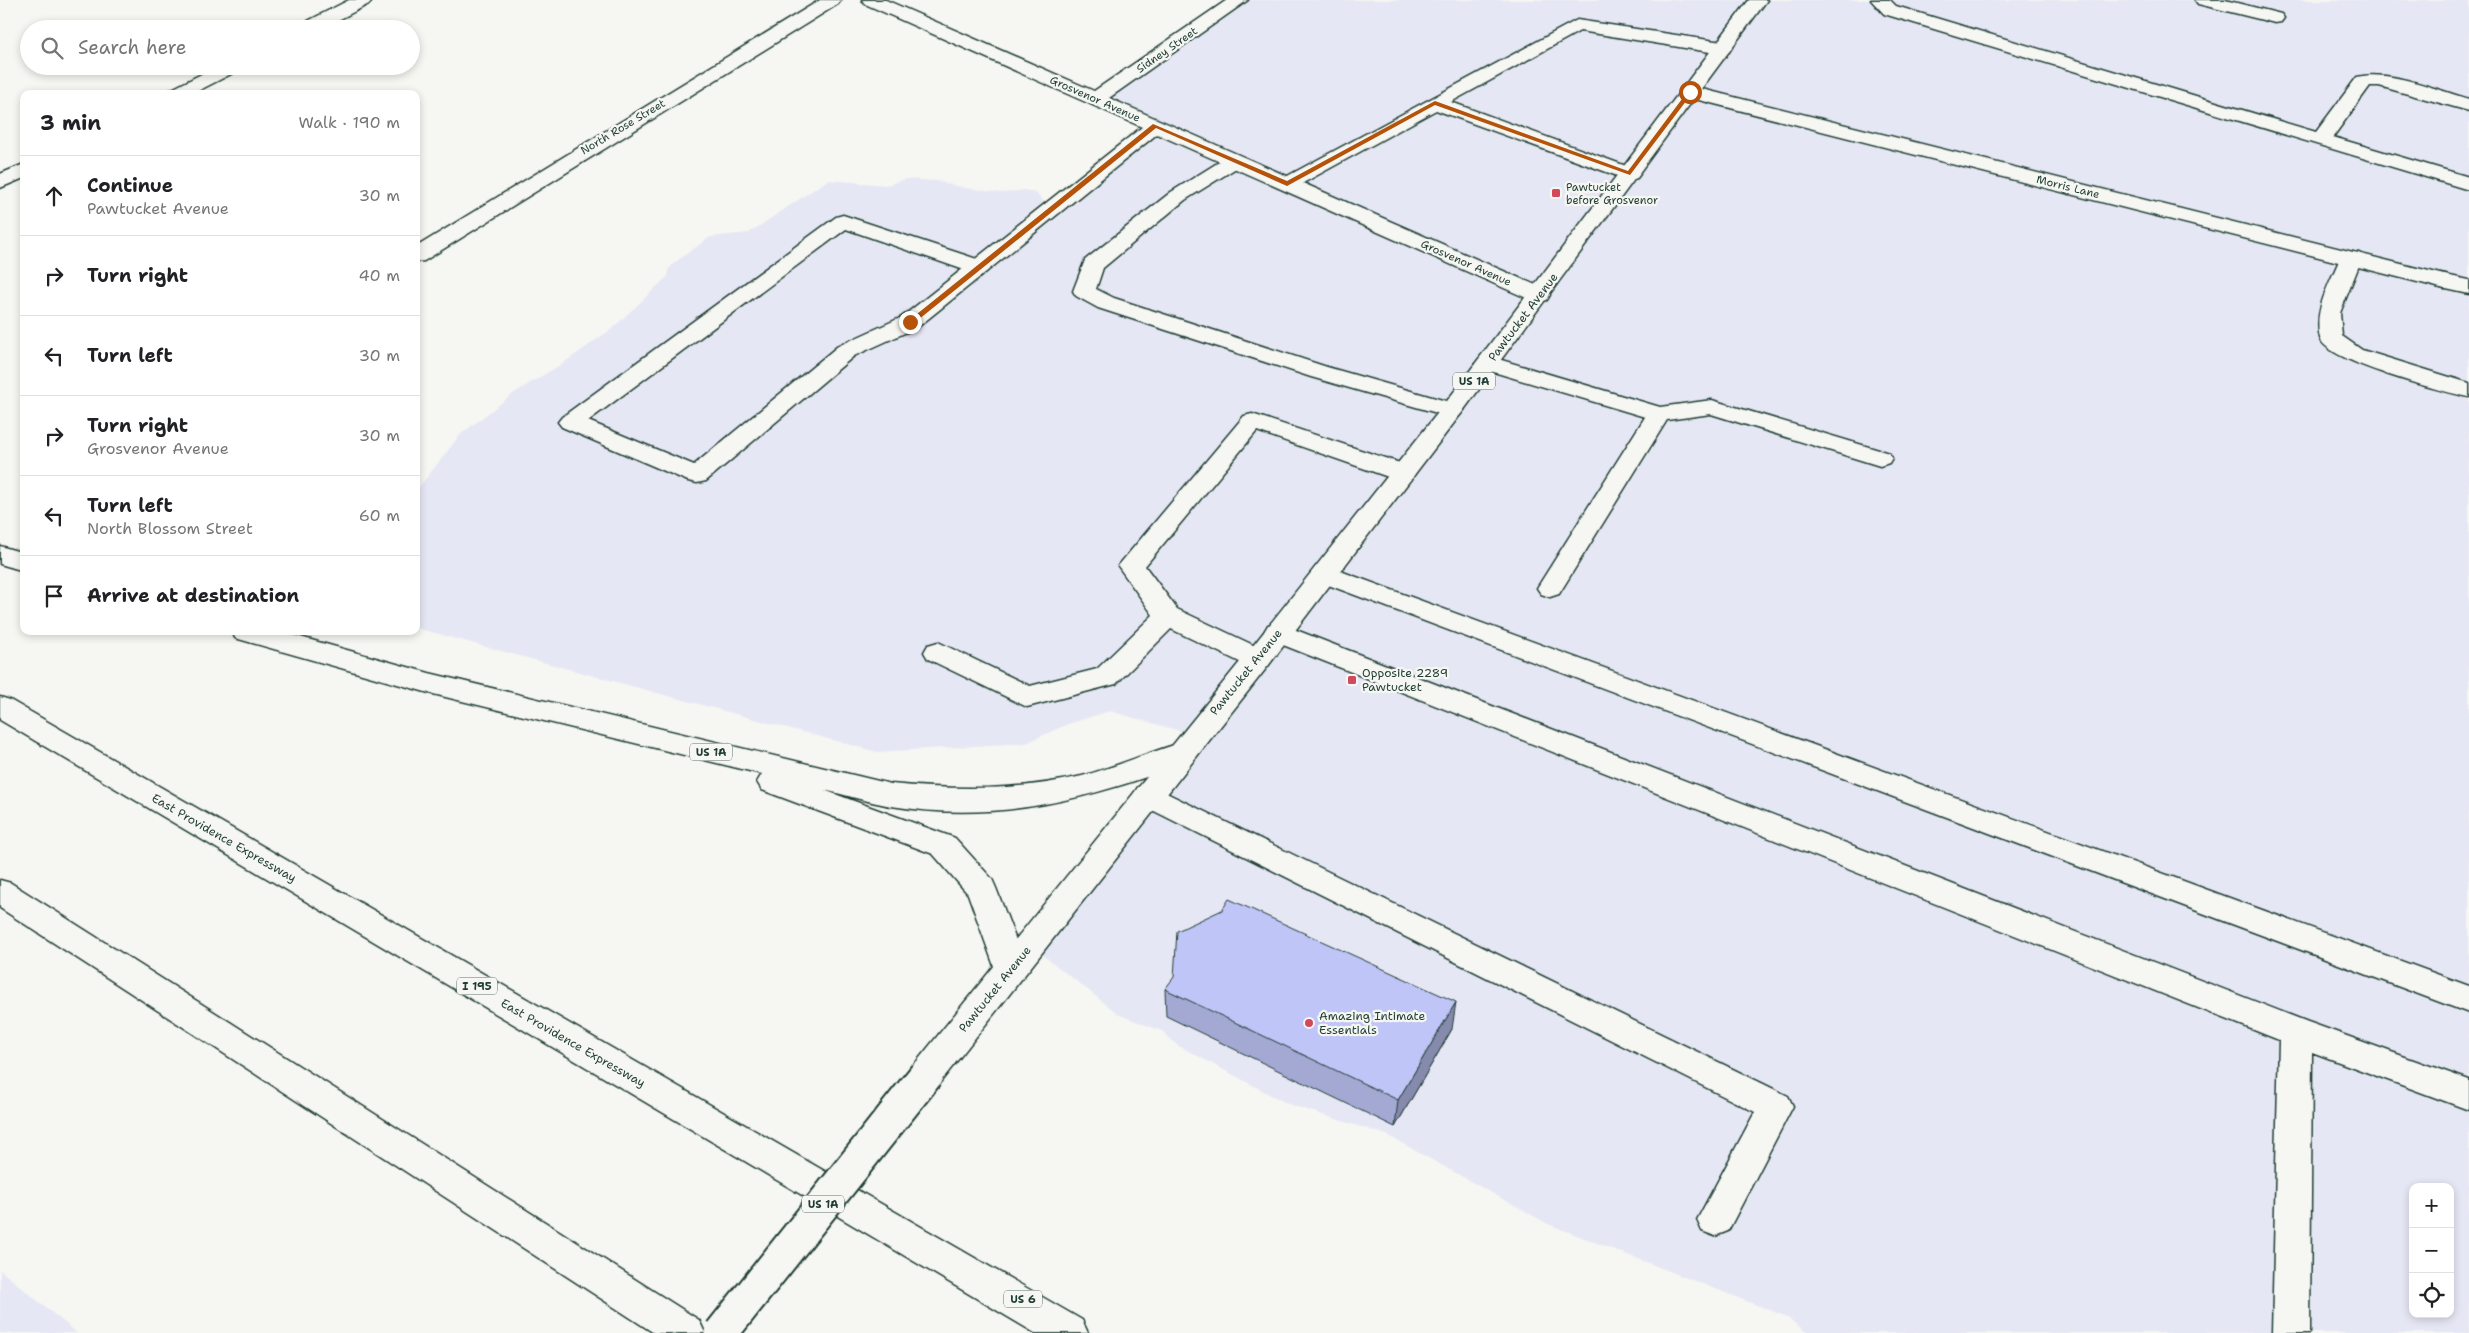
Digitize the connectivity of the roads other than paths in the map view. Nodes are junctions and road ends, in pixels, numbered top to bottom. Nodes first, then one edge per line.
1 (363, 0) edge
2 (832, 0) edge
3 (871, 0) edge
4 (1239, 0) edge
5 (1758, 0) edge
6 (1880, 0) edge
7 (2204, 0) edge
8 (2274, 18) dead end
9 (324, 20) edge
10 (1722, 48) junction
11 (214, 75) edge
12 (185, 90) edge
13 (1690, 92) junction
14 (1095, 99) junction
15 (1435, 103) junction
16 (2469, 104) edge
17 (1155, 126) junction
18 (2320, 140) junction
19 (1234, 160) junction
20 (20, 172) edge
21 (1630, 174) junction
22 (0, 182) edge
23 (1287, 184) junction
24 (2469, 184) edge
25 (420, 254) edge
26 (2352, 258) junction
27 (978, 267) junction
28 (2469, 287) edge
29 (1539, 295) junction
30 (1488, 363) junction
31 (2469, 390) edge
32 (1452, 410) junction
33 (1659, 414) junction
34 (1880, 458) dead end
35 (1403, 473) junction
36 (0, 555) edge
37 (20, 561) edge
38 (1324, 574) junction
39 (1550, 588) dead end
40 (1168, 616) junction
41 (1278, 632) junction
42 (260, 635) edge
43 (938, 652) dead end
44 (1258, 659) junction
45 (0, 707) edge
46 (655, 738) junction
47 (1180, 754) junction
48 (1148, 795) junction
49 (0, 892) edge
50 (1010, 969) junction
51 (2469, 1000) edge
52 (2296, 1032) junction
53 (2469, 1094) edge
54 (1715, 1220) dead end
55 (953, 1266) junction
56 (686, 1333) edge
57 (721, 1333) edge
58 (1069, 1333) edge
59 (1092, 1333) edge
60 (2291, 1333) edge

1 - 9 main road
2 - 25 main road, North Rose Street
3 - 14 main road, Grosvenor Avenue
4 - 14 main road, Sidney Street
5 - 10 main road, Pawtucket Avenue / US 1A
6 - 18 main road
7 - 8 main road
10 - 13 main road, Pawtucket Avenue / US 1A
10 - 15 main road
11 - 12 main road
13 - 21 main road, Pawtucket Avenue / US 1A
13 - 26 main road, Morris Lane
14 - 17 main road, Grosvenor Avenue
15 - 21 main road
15 - 23 main road
16 - 18 main road
17 - 19 main road, Grosvenor Avenue
17 - 27 main road
18 - 24 main road
19 - 23 main road, Grosvenor Avenue
19 - 32 main road
20 - 22 main road
21 - 29 main road, Pawtucket Avenue / US 1A
23 - 29 main road, Grosvenor Avenue
26 - 28 main road, Morris Lane
26 - 31 main road
27 - 27 main road
29 - 30 main road, Pawtucket Avenue / US 1A
30 - 32 main road, Pawtucket Avenue / US 1A
30 - 33 main road
32 - 35 main road, Pawtucket Avenue / US 1A
33 - 34 main road
33 - 39 main road
35 - 38 main road, Pawtucket Avenue / US 1A
35 - 40 main road
36 - 37 main road
38 - 41 main road, Pawtucket Avenue / US 1A
38 - 51 main road
40 - 43 main road
40 - 44 main road
41 - 44 main road, Pawtucket Avenue / US 1A
41 - 52 main road
42 - 46 main road, US 1A
44 - 47 main road, Pawtucket Avenue / US 1A
45 - 55 main road, East Providence Expressway / I 195
46 - 47 main road, US 1A
46 - 50 main road
47 - 48 main road, Pawtucket Avenue / US 1A
48 - 50 main road, Pawtucket Avenue / US 1A
48 - 54 main road
49 - 56 main road
50 - 57 main road, Pawtucket Avenue / US 1A, bridge
52 - 53 main road
52 - 60 main road
55 - 58 main road, East Providence Expressway / I 195
55 - 59 main road, US 6

